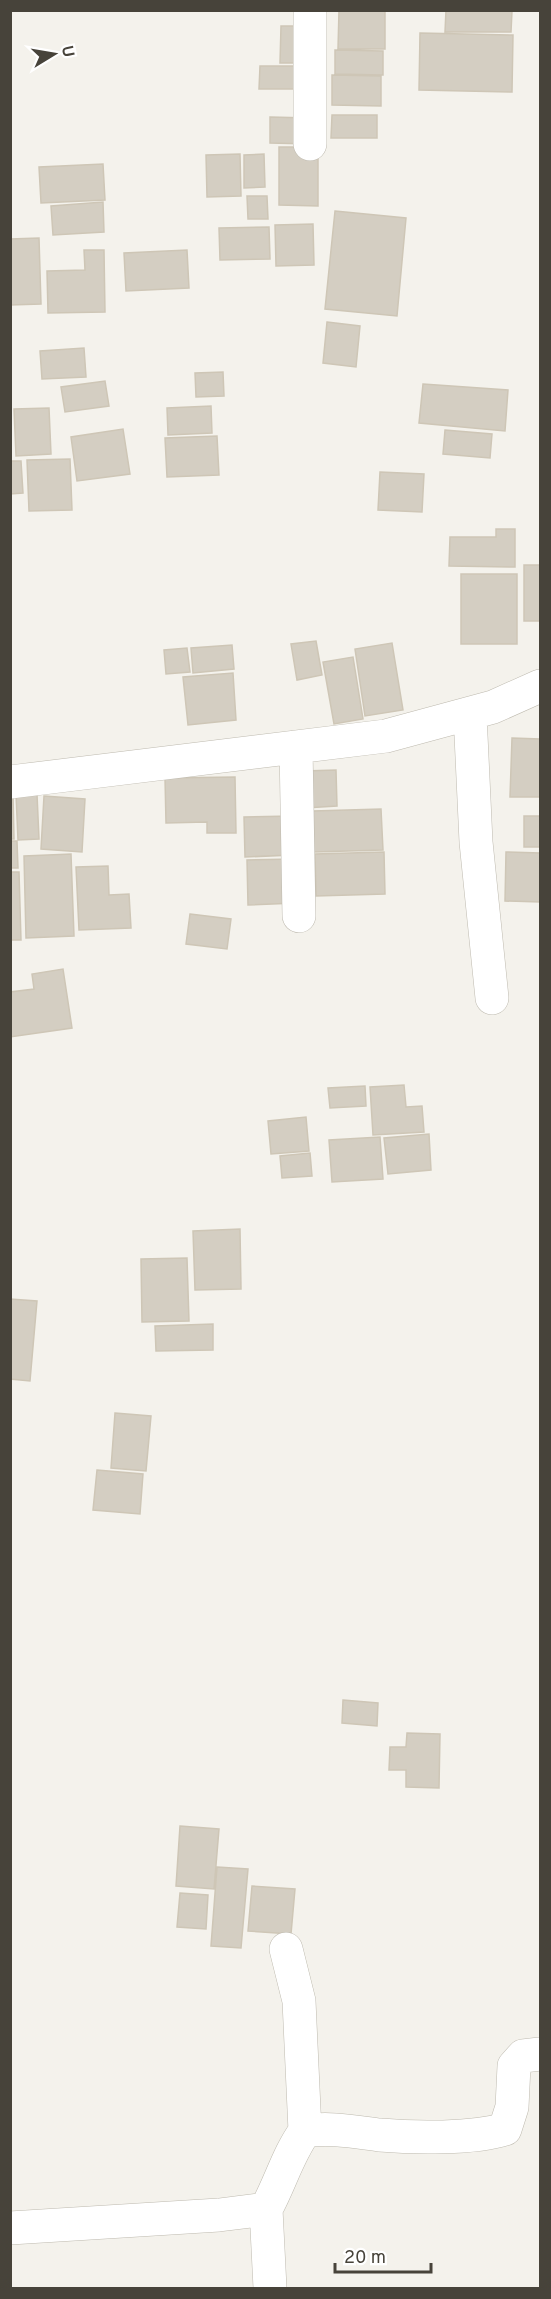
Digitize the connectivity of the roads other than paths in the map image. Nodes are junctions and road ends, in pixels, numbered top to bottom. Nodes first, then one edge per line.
1 (310, 10) edge
2 (310, 144) dead end
3 (540, 686) edge
4 (470, 714) junction
5 (297, 747) junction
6 (10, 782) edge
7 (299, 916) dead end
8 (492, 998) dead end
9 (286, 1949) dead end
10 (540, 2054) edge
11 (305, 2131) junction
12 (266, 2209) junction
13 (10, 2228) edge
14 (270, 2289) edge

1 - 2 street
3 - 4 street
4 - 5 street
4 - 8 street
5 - 6 street
5 - 7 street
9 - 11 street
10 - 11 street
11 - 12 street
12 - 13 street
12 - 14 street

